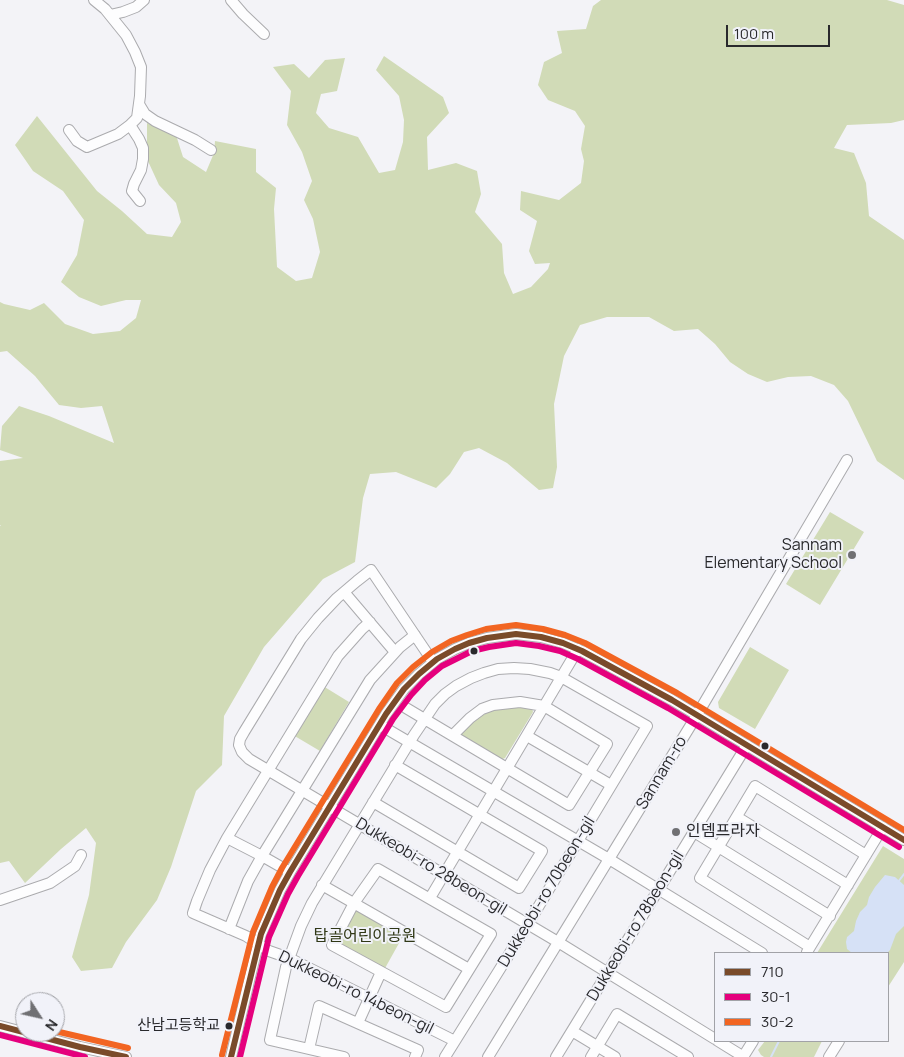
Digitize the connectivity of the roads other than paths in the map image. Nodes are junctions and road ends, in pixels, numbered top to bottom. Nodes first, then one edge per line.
1 (94, 0) edge
2 (144, 0) edge
3 (231, 0) edge
4 (110, 15) junction
5 (264, 34) dead end
6 (139, 104) junction
7 (130, 125) junction
8 (69, 130) dead end
9 (211, 150) dead end
10 (140, 201) dead end
11 (847, 460) dead end
12 (344, 592) junction
13 (370, 622) junction
14 (415, 636) junction
15 (578, 649) junction
16 (395, 652) junction
17 (434, 662) junction
18 (561, 677) junction
19 (544, 706) junction
20 (406, 708) dead end
21 (697, 715) junction
22 (424, 719) junction
23 (380, 725) junction
24 (453, 735) junction
25 (527, 736) junction
26 (409, 742) junction
27 (747, 745) junction
28 (395, 765) junction
29 (507, 768) junction
30 (268, 771) junction
31 (590, 773) junction
32 (611, 785) junction
33 (302, 791) junction
34 (494, 791) junction
35 (372, 802) junction
36 (330, 807) junction
37 (480, 814) junction
38 (737, 817) junction
39 (359, 824) junction
40 (883, 827) junction
41 (694, 832) junction
42 (227, 838) junction
43 (904, 840) edge
44 (578, 841) junction
45 (718, 848) junction
46 (457, 852) junction
47 (81, 854) dead end
48 (866, 854) junction
49 (262, 856) junction
50 (609, 859) junction
51 (290, 872) junction
52 (444, 874) junction
53 (322, 885) junction
54 (848, 885) junction
55 (659, 890) junction
56 (430, 898) junction
57 (0, 900) edge
58 (354, 903) junction
59 (830, 916) junction
60 (528, 924) junction
61 (229, 928) junction
62 (558, 942) junction
63 (258, 944) junction
64 (808, 950) edge
65 (760, 952) edge
66 (289, 958) junction
67 (469, 969) junction
68 (381, 972) junction
69 (608, 972) junction
70 (369, 998) junction
71 (358, 1023) junction
72 (0, 1026) edge
73 (572, 1031) junction
74 (714, 1038) edge
75 (455, 1041) junction
76 (720, 1042) edge
77 (752, 1042) edge
78 (838, 1042) edge
79 (598, 1046) junction
80 (309, 1049) junction
81 (126, 1057) edge
82 (231, 1057) edge
83 (344, 1057) edge
84 (415, 1057) edge
85 (445, 1057) edge
86 (488, 1057) edge
87 (556, 1057) edge
88 (591, 1057) edge
89 (616, 1057) edge
90 (688, 1057) edge
91 (743, 1057) edge
92 (829, 1057) edge

1 - 4 street
2 - 4 street
3 - 5 street
4 - 6 street
6 - 7 street
6 - 9 street
7 - 8 street
7 - 10 street
11 - 21 street, Sannam-ro
12 - 13 street
12 - 14 street, Dukkeobi-ro 28beon-gil
12 - 30 street, Dukkeobi-ro 28beon-gil
13 - 16 street
13 - 30 street
14 - 16 street
14 - 17 street
15 - 17 street
15 - 18 street
15 - 21 street
16 - 33 street
17 - 23 street
18 - 19 street
18 - 22 street
18 - 32 street, Dukkeobi-ro 70beon-gil
19 - 24 street
19 - 25 street
19 - 31 street
20 - 22 street
21 - 27 street
21 - 50 street, Sannam-ro
22 - 24 street
22 - 26 street
23 - 26 street
23 - 36 street
24 - 29 street
25 - 29 street
25 - 31 street
26 - 28 street
26 - 34 street
27 - 40 street
27 - 41 street, Dukkeobi-ro 78beon-gil
28 - 35 street
28 - 37 street
29 - 31 street
29 - 34 street
30 - 33 street, Dukkeobi-ro 28beon-gil
30 - 42 street
31 - 32 street
32 - 44 street, Dukkeobi-ro 70beon-gil
33 - 36 street, Dukkeobi-ro 28beon-gil
33 - 49 street
34 - 37 street
34 - 44 street
35 - 39 street
35 - 46 street
36 - 39 street, Dukkeobi-ro 28beon-gil
36 - 51 street
37 - 46 street
37 - 46 street
38 - 45 street
38 - 48 street
38 - 54 street
39 - 52 street, Dukkeobi-ro 28beon-gil
39 - 53 street
40 - 43 street
40 - 48 street
41 - 45 street
41 - 55 street, Dukkeobi-ro 78beon-gil
42 - 49 street
42 - 61 street, Dukkeobi-ro 14beon-gil
44 - 50 street
44 - 60 street, Dukkeobi-ro 70beon-gil
45 - 59 street
45 - 64 street
46 - 52 street
47 - 57 street
48 - 54 street
49 - 51 street
49 - 61 street
50 - 55 street
50 - 62 street, Sannam-ro
51 - 63 street
52 - 56 street
52 - 60 street, Dukkeobi-ro 28beon-gil
53 - 58 street
53 - 66 street
54 - 59 street
55 - 65 street
55 - 69 street, Dukkeobi-ro 78beon-gil
56 - 58 street
56 - 67 street
58 - 67 street
58 - 68 street
59 - 64 street
60 - 62 street, Dukkeobi-ro 28beon-gil
60 - 75 street, Dukkeobi-ro 70beon-gil
61 - 63 street, Dukkeobi-ro 14beon-gil
62 - 69 street, Dukkeobi-ro 28beon-gil
62 - 86 street, Sannam-ro
63 - 66 street, Dukkeobi-ro 14beon-gil
63 - 82 street
66 - 70 street, Dukkeobi-ro 14beon-gil
66 - 80 street
67 - 68 street
68 - 70 street
69 - 73 street, Dukkeobi-ro 78beon-gil
69 - 74 street, Dukkeobi-ro 28beon-gil
70 - 71 street
70 - 75 street, Dukkeobi-ro 14beon-gil
71 - 80 street
71 - 84 street
72 - 81 street
73 - 79 street
73 - 87 street, Dukkeobi-ro 78beon-gil
75 - 85 street, Dukkeobi-ro 70beon-gil
76 - 91 street, Dukkeobi-ro 28beon-gil
77 - 91 street
78 - 92 street
79 - 88 street
79 - 89 street
79 - 90 street
80 - 83 street

